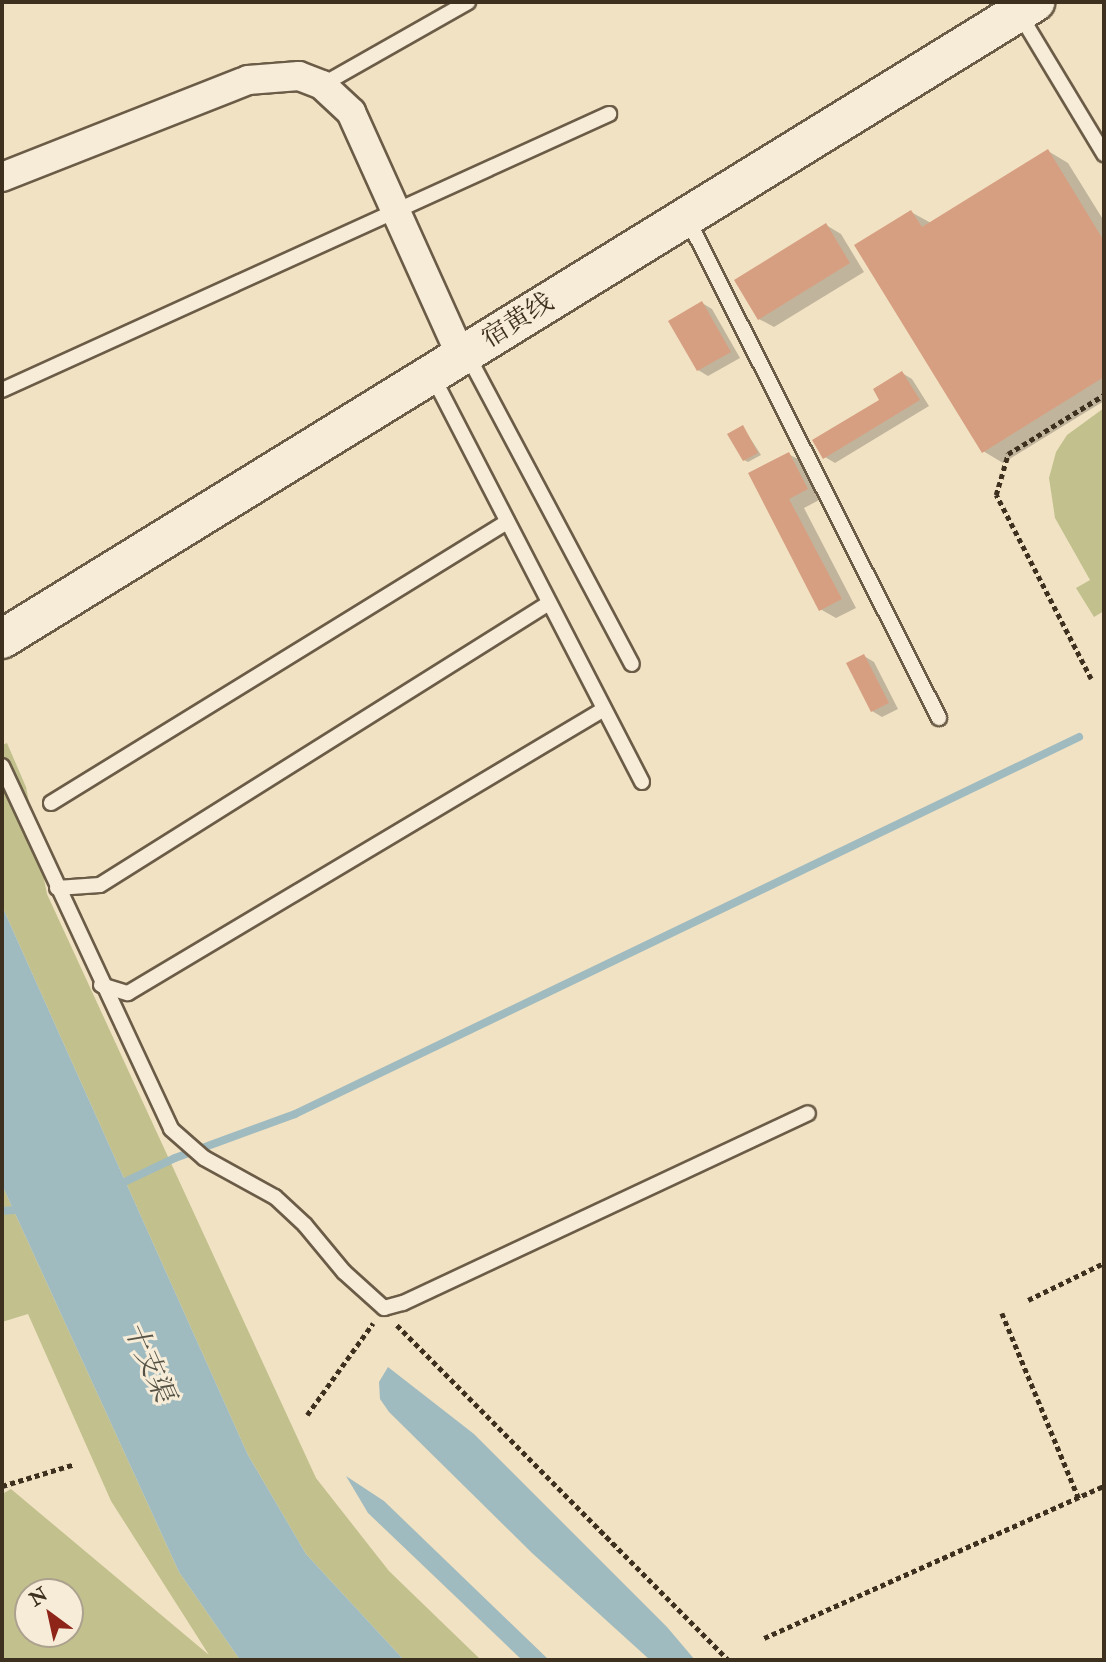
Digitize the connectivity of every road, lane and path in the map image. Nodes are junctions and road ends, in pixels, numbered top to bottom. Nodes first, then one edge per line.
1 (468, 2) edge
2 (1026, 7) edge
3 (322, 85) junction
4 (608, 114) dead end
5 (1104, 154) edge
6 (2, 177) edge
7 (395, 209) junction
8 (686, 217) junction
9 (453, 361) junction
10 (2, 390) edge
11 (1104, 395) edge
12 (507, 522) junction
13 (549, 603) junction
14 (2, 639) edge
15 (632, 664) dead end
16 (1091, 679) dead end
17 (604, 709) junction
18 (939, 718) dead end
19 (2, 766) edge
20 (642, 782) dead end
21 (51, 803) dead end
22 (57, 888) junction
23 (101, 985) junction
24 (808, 1113) dead end
25 (1104, 1263) edge
26 (1028, 1300) dead end
27 (384, 1308) junction
28 (1002, 1313) dead end
29 (307, 1415) dead end
30 (75, 1464) dead end
31 (2, 1486) edge
32 (1104, 1486) edge
33 (1079, 1499) junction
34 (764, 1638) dead end
35 (729, 1660) edge

1 - 3 lane
2 - 5 lane
2 - 8 main road, 宿黄线
3 - 6 street
3 - 7 street
4 - 7 lane
7 - 9 street
7 - 10 lane
8 - 9 main road, 宿黄线
8 - 18 lane
9 - 12 lane
9 - 14 main road, 宿黄线
9 - 15 lane
11 - 16 path
12 - 13 lane
12 - 21 lane
13 - 17 lane
13 - 22 lane
17 - 20 lane
17 - 23 lane
19 - 22 lane
22 - 23 lane
23 - 27 lane
24 - 27 lane
25 - 26 path
27 - 29 path
27 - 35 path
28 - 33 path
30 - 31 path
32 - 33 path
33 - 34 path

